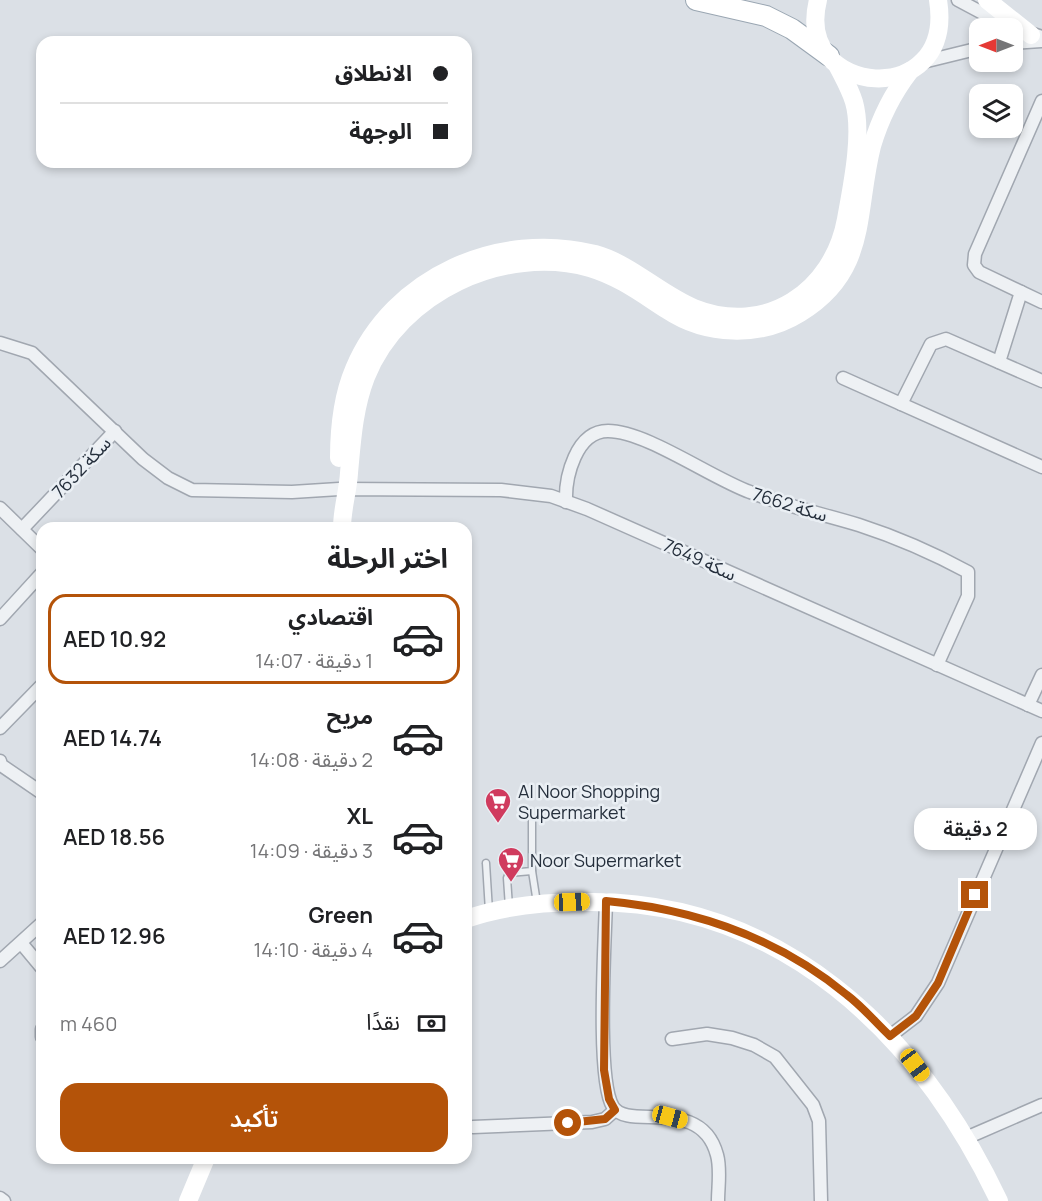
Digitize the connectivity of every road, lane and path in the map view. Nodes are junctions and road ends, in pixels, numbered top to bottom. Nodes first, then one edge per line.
1 (696, 0) edge
2 (818, 0) edge
3 (939, 0) edge
4 (958, 0) edge
5 (987, 0) edge
6 (1038, 38) edge
7 (1023, 41) edge
8 (969, 51) edge
9 (833, 60) junction
10 (917, 67) junction
11 (1042, 101) edge
12 (1036, 131) edge
13 (1021, 292) junction
14 (1042, 302) edge
15 (0, 343) edge
16 (999, 362) junction
17 (843, 378) dead end
18 (1042, 381) edge
19 (901, 404) junction
20 (115, 431) junction
21 (1042, 467) edge
22 (343, 489) junction
23 (566, 502) junction
24 (0, 508) edge
25 (342, 522) edge
26 (22, 529) junction
27 (36, 543) edge
28 (36, 580) edge
29 (0, 619) edge
30 (938, 664) junction
31 (1042, 675) edge
32 (36, 691) edge
33 (1028, 705) junction
34 (1042, 711) edge
35 (0, 728) edge
36 (1042, 743) edge
37 (0, 761) edge
38 (36, 789) edge
39 (532, 821) dead end
40 (486, 863) dead end
41 (532, 871) junction
42 (606, 901) junction
43 (537, 904) junction
44 (509, 908) junction
45 (490, 912) junction
46 (472, 914) edge
47 (36, 930) edge
48 (22, 945) junction
49 (36, 961) edge
50 (0, 962) edge
51 (890, 1036) junction
52 (672, 1039) dead end
53 (1042, 1105) edge
54 (615, 1110) junction
55 (473, 1126) dead end
56 (966, 1138) junction
57 (203, 1164) edge
58 (0, 1198) edge
59 (4, 1201) edge
60 (188, 1201) edge
61 (718, 1201) edge
62 (821, 1201) edge
63 (999, 1201) edge

1 - 9 main road
2 - 9 street
3 - 10 street
4 - 6 street
5 - 6 street
6 - 7 street
8 - 10 street
9 - 10 street
9 - 22 street
10 - 22 street
11 - 12 street
12 - 13 street
13 - 14 street
13 - 16 street
15 - 20 street, سكة 7649
16 - 18 street
16 - 19 street
17 - 19 street
19 - 21 street
20 - 22 street, سكة 7649
20 - 26 street, سكة 7632
22 - 23 street, سكة 7649
22 - 25 street
23 - 30 street, سكة 7649
23 - 30 street, سكة 7662
24 - 26 street
26 - 27 street
28 - 29 street
30 - 33 street, سكة 7649
31 - 33 street
32 - 35 street
33 - 34 street, سكة 7649
36 - 51 street
37 - 38 street
39 - 41 lane
40 - 45 lane
41 - 43 lane
41 - 44 lane
42 - 43 street
42 - 51 street
42 - 54 street
43 - 44 street
44 - 45 street
45 - 46 street
47 - 48 street
48 - 49 street
48 - 50 street
51 - 56 street
52 - 62 street
53 - 56 street
54 - 55 street
54 - 61 street
56 - 63 street
57 - 60 street
58 - 59 street

